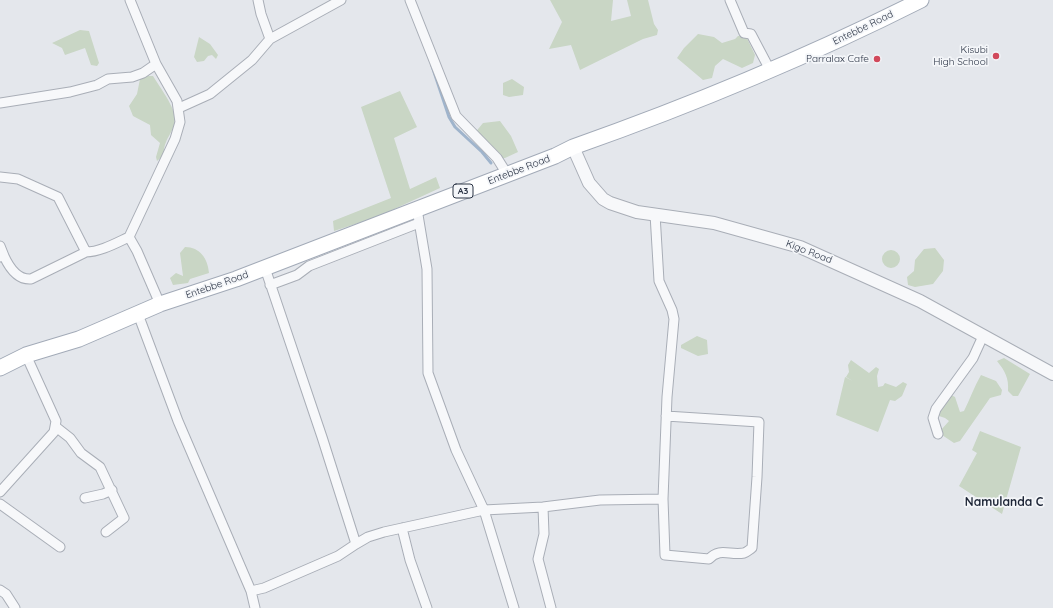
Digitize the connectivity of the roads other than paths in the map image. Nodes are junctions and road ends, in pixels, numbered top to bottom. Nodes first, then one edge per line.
1 (130, 0) edge
2 (258, 0) edge
3 (342, 0) edge
4 (411, 0) edge
5 (730, 0) edge
6 (921, 0) edge
7 (270, 39) junction
8 (156, 64) junction
9 (770, 70) junction
10 (0, 103) edge
11 (179, 108) junction
12 (573, 147) junction
13 (507, 174) junction
14 (0, 177) edge
15 (656, 214) junction
16 (418, 216) junction
17 (129, 237) junction
18 (0, 246) edge
19 (86, 252) junction
20 (2, 256) edge
21 (307, 259) junction
22 (265, 268) junction
23 (270, 285) junction
24 (160, 304) junction
25 (138, 314) junction
26 (983, 336) junction
27 (26, 355) junction
28 (0, 368) edge
29 (1053, 374) edge
30 (666, 416) junction
31 (56, 427) junction
32 (938, 434) dead end
33 (112, 490) junction
34 (0, 492) edge
35 (85, 498) dead end
36 (663, 499) junction
37 (0, 504) edge
38 (543, 506) junction
39 (484, 510) junction
40 (402, 528) junction
41 (106, 532) dead end
42 (356, 544) junction
43 (60, 547) dead end
44 (0, 590) edge
45 (251, 591) junction
46 (15, 608) edge
47 (255, 608) edge
48 (427, 608) edge
49 (514, 608) edge
50 (551, 608) edge

1 - 8 street
2 - 7 street
3 - 7 street
4 - 13 street
5 - 9 street
6 - 9 main road, Entebbe Road / A3
7 - 11 street
8 - 10 street
8 - 11 street
9 - 12 main road, Entebbe Road / A3
11 - 17 street
12 - 13 main road, Entebbe Road / A3
12 - 15 street, Kigo Road
13 - 16 main road, Entebbe Road / A3
14 - 19 street
15 - 26 street, Kigo Road
15 - 30 street
16 - 21 main road, Entebbe Road / A3
16 - 39 street
17 - 19 street
17 - 24 street
18 - 20 street
19 - 20 street
21 - 22 main road, Entebbe Road / A3
21 - 23 street
22 - 23 street
22 - 24 main road, Entebbe Road / A3
23 - 42 street
24 - 25 main road, Entebbe Road / A3
25 - 27 main road, Entebbe Road / A3
25 - 45 street
26 - 29 street, Kigo Road
26 - 32 street
27 - 28 main road, Entebbe Road / A3
27 - 31 street
30 - 36 street
30 - 36 street
31 - 33 street
31 - 34 street
33 - 35 street
33 - 41 street
36 - 38 street
37 - 43 street
38 - 39 street
38 - 50 street
39 - 40 street
39 - 49 street
40 - 42 street
40 - 48 street
42 - 45 street
44 - 46 street
45 - 47 street

